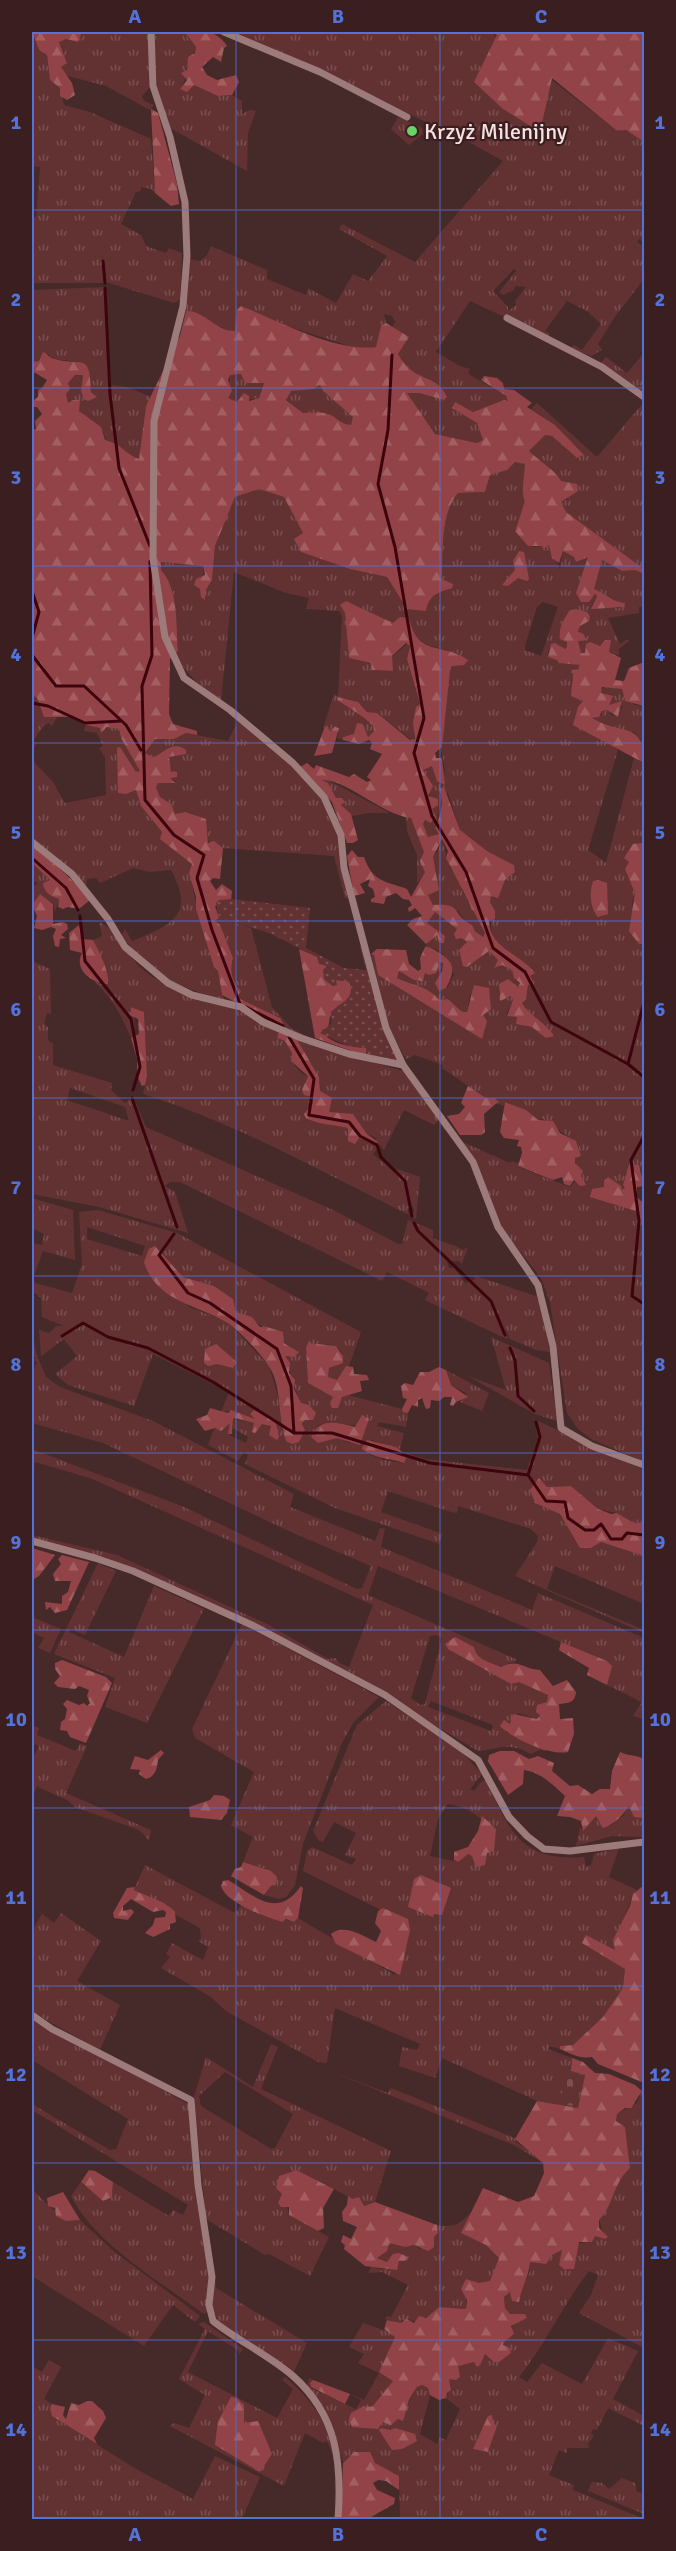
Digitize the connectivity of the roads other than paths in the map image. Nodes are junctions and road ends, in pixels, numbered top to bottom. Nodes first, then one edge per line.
1 (152, 32) edge
2 (224, 32) edge
3 (407, 117) dead end
4 (507, 318) dead end
5 (645, 397) edge
6 (32, 842) edge
7 (403, 1065) junction
8 (645, 1466) edge
9 (32, 1541) edge
10 (645, 1842) edge
11 (32, 2015) edge
12 (338, 2520) edge

1 - 7 street
2 - 3 street
4 - 5 street
6 - 7 street
7 - 8 street
9 - 10 street
11 - 12 street

